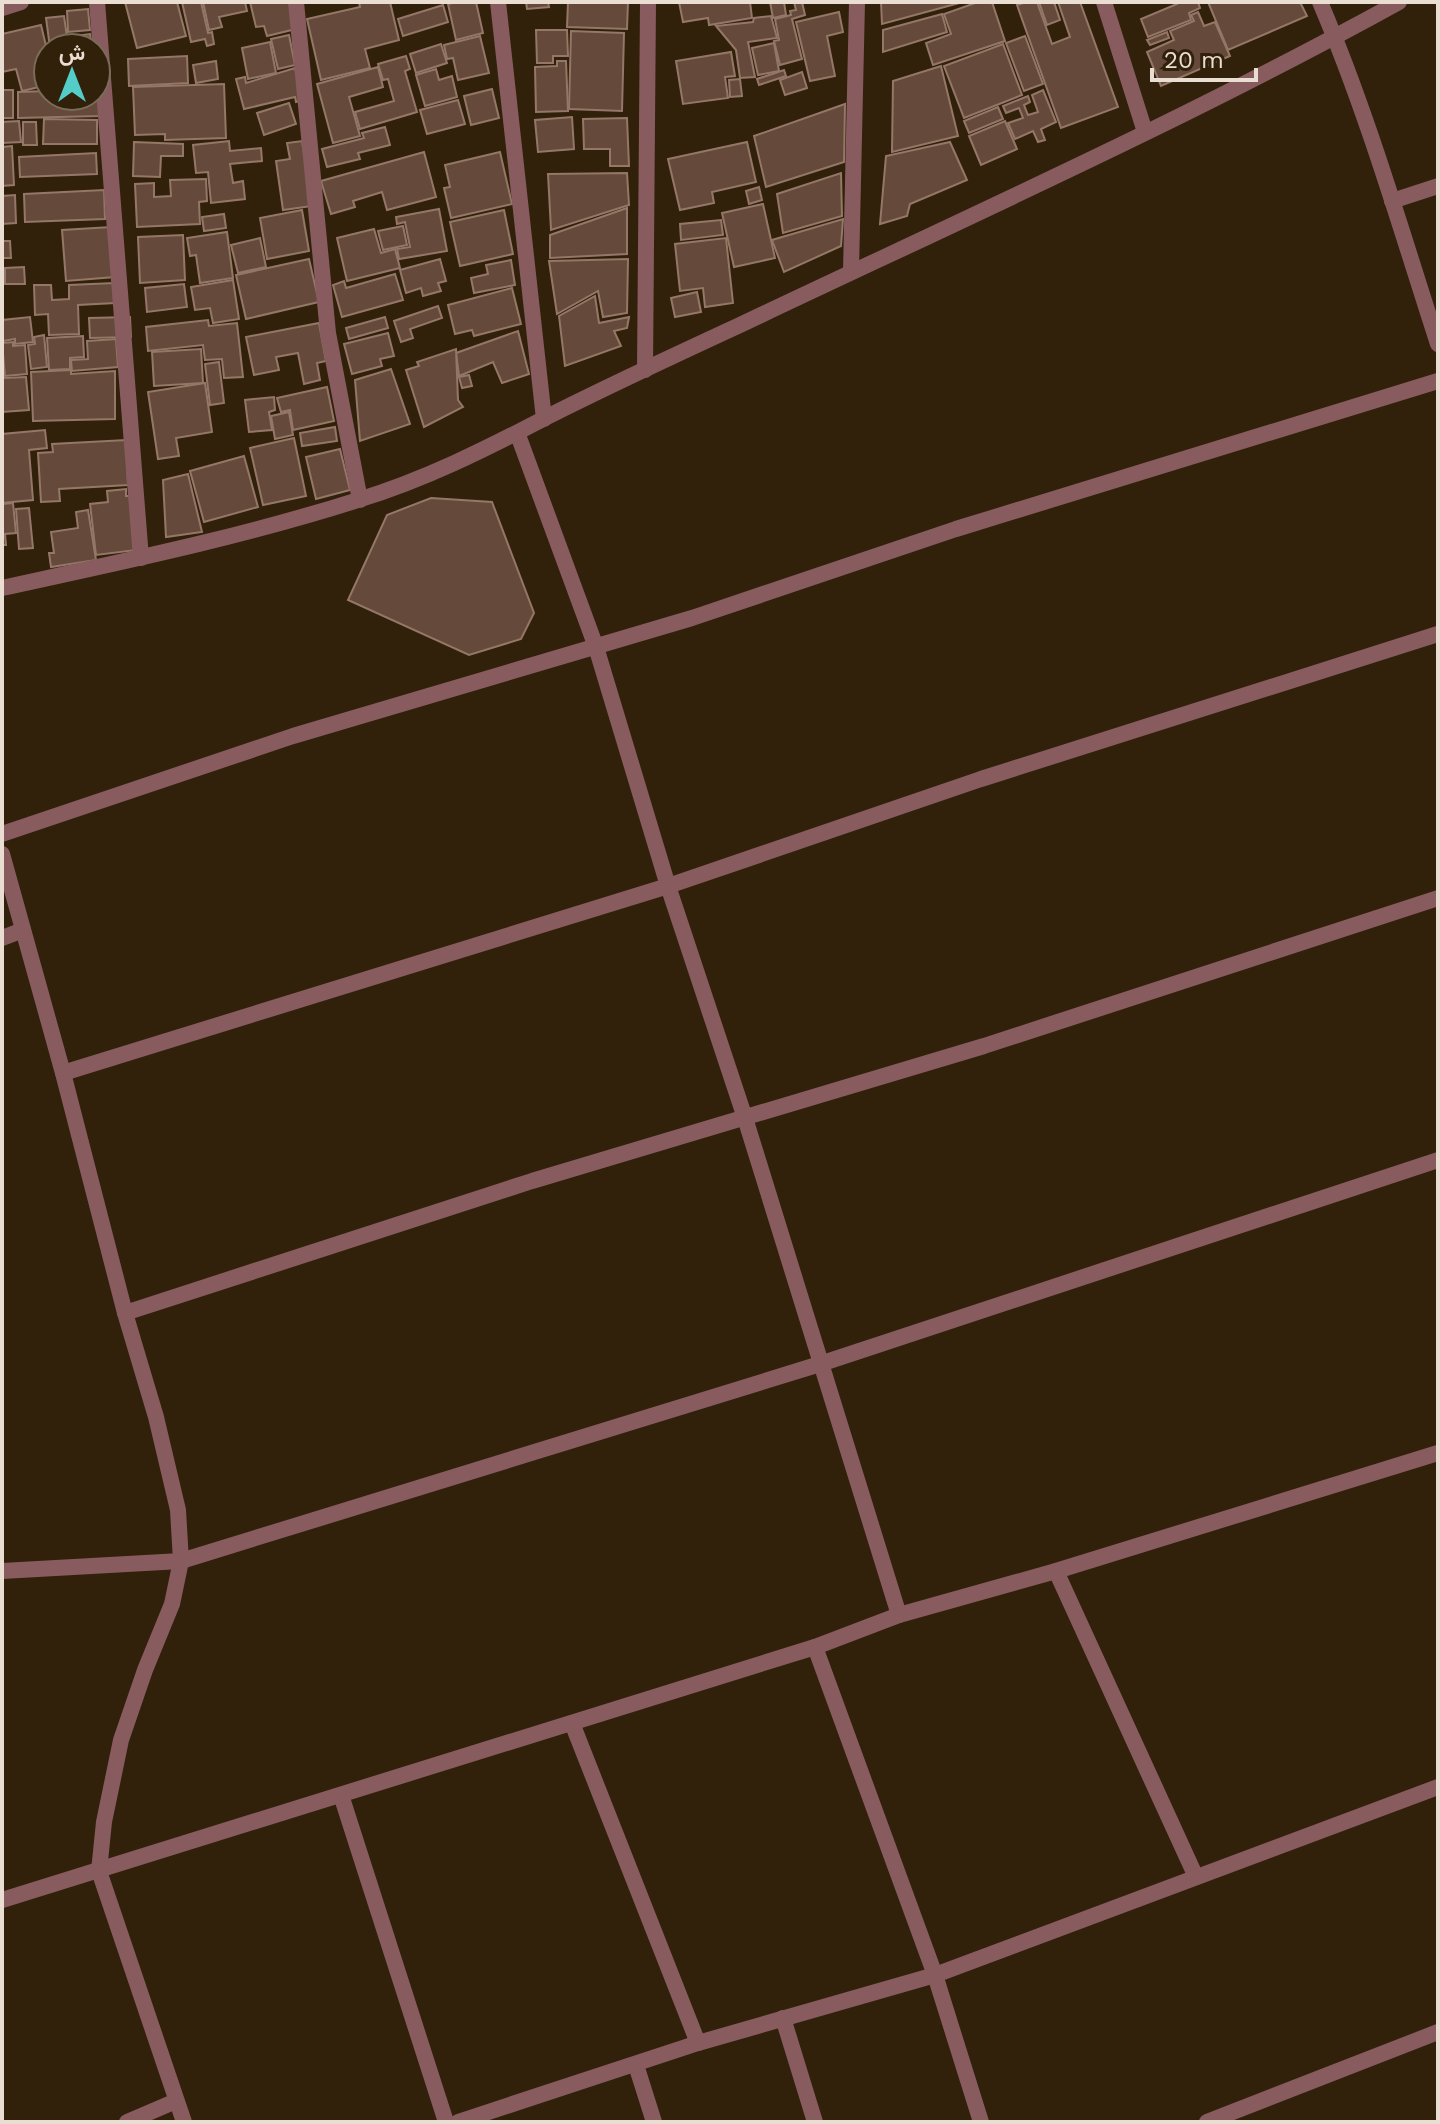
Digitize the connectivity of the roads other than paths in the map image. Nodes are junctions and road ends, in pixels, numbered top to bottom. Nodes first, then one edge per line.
1 (21, 2) edge
2 (97, 2) edge
3 (296, 2) edge
4 (498, 2) edge
5 (648, 2) edge
6 (857, 2) edge
7 (1104, 2) edge
8 (1320, 2) edge
9 (1399, 2) edge
10 (2, 8) edge
11 (1335, 37) junction
12 (1145, 132) junction
13 (1438, 186) edge
14 (1392, 201) junction
15 (851, 271) junction
16 (1438, 344) edge
17 (645, 370) junction
18 (1438, 381) edge
19 (544, 419) junction
20 (518, 435) junction
21 (360, 500) junction
22 (141, 558) junction
23 (2, 588) edge
24 (1438, 634) edge
25 (596, 647) junction
26 (2, 834) edge
27 (2, 854) edge
28 (668, 886) junction
29 (1438, 898) edge
30 (23, 930) junction
31 (2, 938) edge
32 (63, 1073) junction
33 (745, 1118) junction
34 (1438, 1160) edge
35 (125, 1313) junction
36 (820, 1364) junction
37 (1438, 1453) edge
38 (181, 1561) junction
39 (2, 1571) edge
40 (1056, 1571) junction
41 (899, 1615) junction
42 (815, 1647) junction
43 (572, 1723) junction
44 (1438, 1787) edge
45 (341, 1795) junction
46 (99, 1871) junction
47 (1196, 1877) junction
48 (2, 1900) edge
49 (935, 1975) junction
50 (783, 2018) junction
51 (1438, 2032) edge
52 (698, 2043) junction
53 (636, 2065) junction
54 (176, 2101) junction
55 (127, 2122) edge
56 (184, 2122) edge
57 (446, 2122) edge
58 (458, 2122) edge
59 (654, 2122) edge
60 (815, 2122) edge
61 (981, 2122) edge
62 (1207, 2122) edge

1 - 10 street
2 - 22 street
3 - 21 street
4 - 19 street
5 - 17 street
6 - 15 street
7 - 12 street
8 - 11 street
9 - 11 street
11 - 12 street
11 - 14 street
12 - 15 street
13 - 14 street
14 - 16 street
15 - 17 street
17 - 19 street
18 - 25 street
19 - 20 street
20 - 21 street
20 - 25 street
21 - 22 street
22 - 23 street
24 - 28 street
25 - 26 street
25 - 28 street
27 - 30 street
28 - 32 street
28 - 33 street
29 - 33 street
30 - 31 street
30 - 32 street
32 - 35 street
33 - 35 street
33 - 36 street
34 - 36 street
35 - 38 street
36 - 38 street
36 - 41 street
37 - 40 street
38 - 39 street
38 - 46 street
40 - 41 street
40 - 47 street
41 - 42 street
42 - 43 street
42 - 49 street
43 - 45 street
43 - 52 street
44 - 47 street
45 - 46 street
45 - 57 street
46 - 48 street
46 - 54 street
47 - 49 street
49 - 50 street
49 - 61 street
50 - 52 street
50 - 60 street
51 - 62 street
52 - 53 street
53 - 58 street
53 - 59 street
54 - 55 street
54 - 56 street

